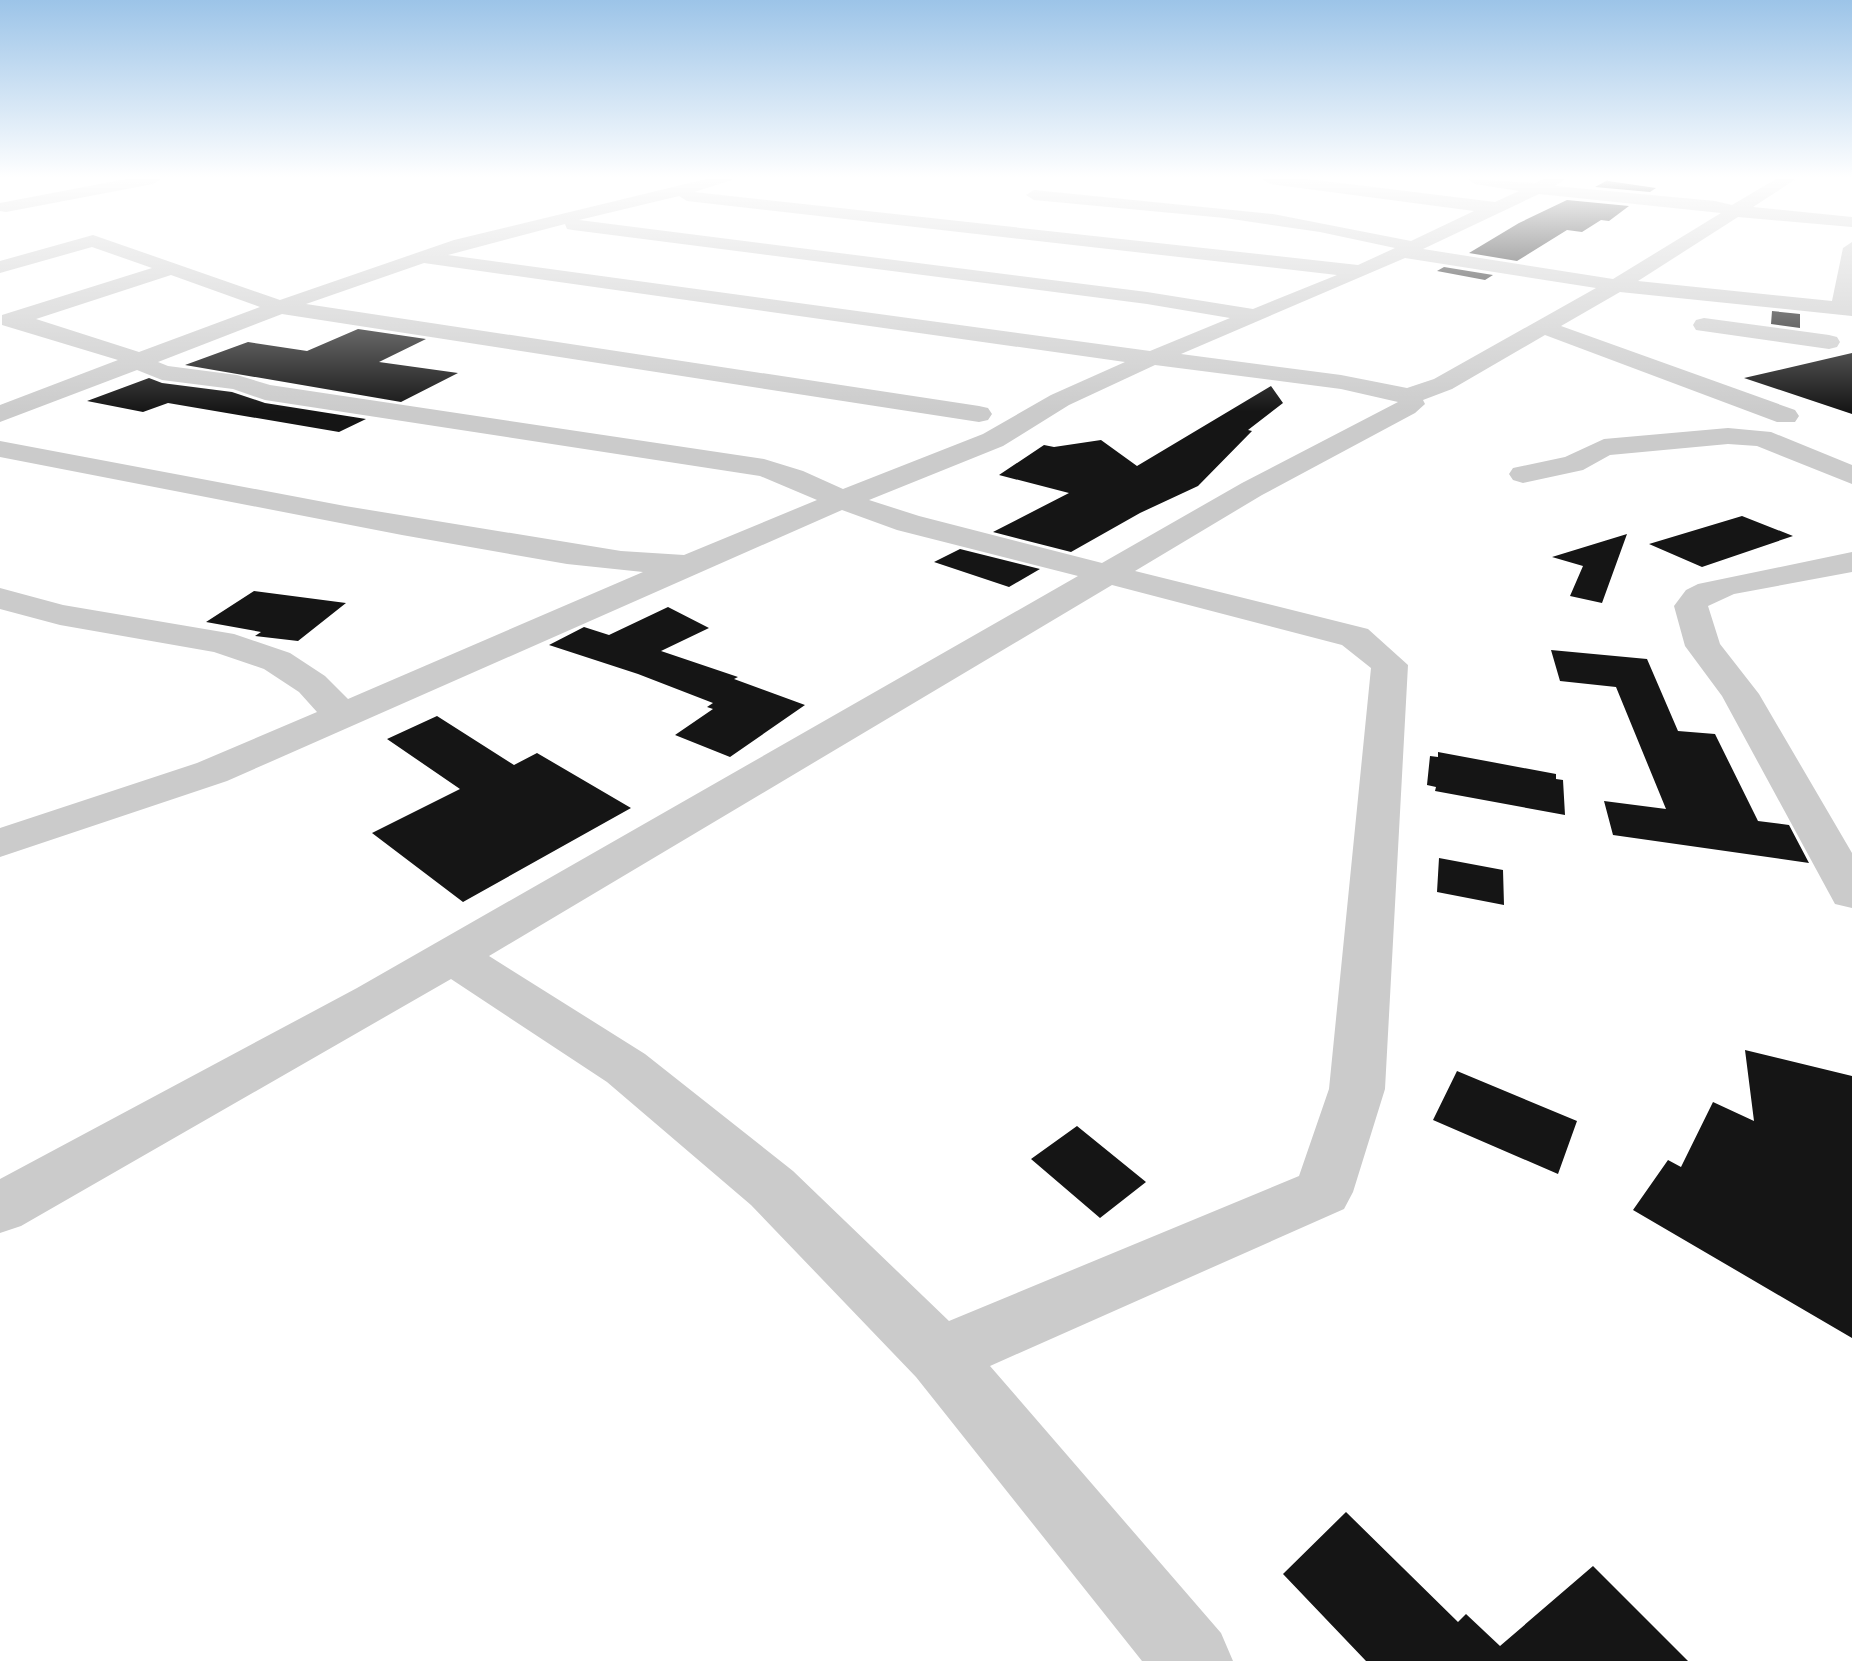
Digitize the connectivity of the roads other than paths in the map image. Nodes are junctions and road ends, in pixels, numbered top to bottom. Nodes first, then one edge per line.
1 (38, 257) edge
2 (136, 257) edge
3 (421, 257) joint
4 (819, 257) edge
5 (1230, 257) edge
6 (1393, 257) edge
7 (1452, 257) edge
8 (1666, 257) edge
9 (1851, 257) edge
10 (0, 267) edge
11 (171, 269) junction
12 (1361, 271) junction
13 (1613, 285) junction
14 (1579, 304) junction
15 (280, 307) junction
16 (1610, 309) dead end
17 (1846, 309) edge
18 (1257, 316) junction
19 (7, 321) edge
20 (1685, 322) dead end
21 (1540, 326) junction
22 (1829, 342) dead end
23 (1152, 358) junction
24 (137, 362) junction
25 (1409, 396) junction
26 (0, 414) edge
27 (979, 414) dead end
28 (1751, 438) junction
29 (0, 449) edge
30 (1523, 474) dead end
31 (1852, 475) edge
32 (841, 500) junction
33 (690, 563) junction
34 (1841, 573) edge
35 (1106, 574) junction
36 (0, 598) edge
37 (342, 715) junction
38 (0, 843) edge
39 (1852, 893) edge
40 (452, 956) junction
41 (0, 1208) edge
42 (940, 1356) junction
43 (1193, 1661) edge

1 - 10 street
2 - 11 street
3 - 15 street
3 - 23 street
4 - 18 street
5 - 12 street
6 - 12 street
7 - 13 street
8 - 13 street
9 - 17 street
11 - 15 street
11 - 19 street
12 - 18 street
13 - 14 street
13 - 17 street
14 - 16 street
14 - 21 street
15 - 24 street
15 - 27 street
18 - 23 street
19 - 24 street
20 - 22 street
21 - 25 street
21 - 28 street
23 - 25 street
23 - 32 street
24 - 26 street
24 - 32 street
25 - 35 street
28 - 30 street
28 - 31 street
29 - 33 street
32 - 33 street
32 - 35 street
33 - 37 street
34 - 39 street
35 - 40 street
35 - 42 street
36 - 37 street
37 - 38 street
40 - 41 street
40 - 42 street
42 - 43 street

